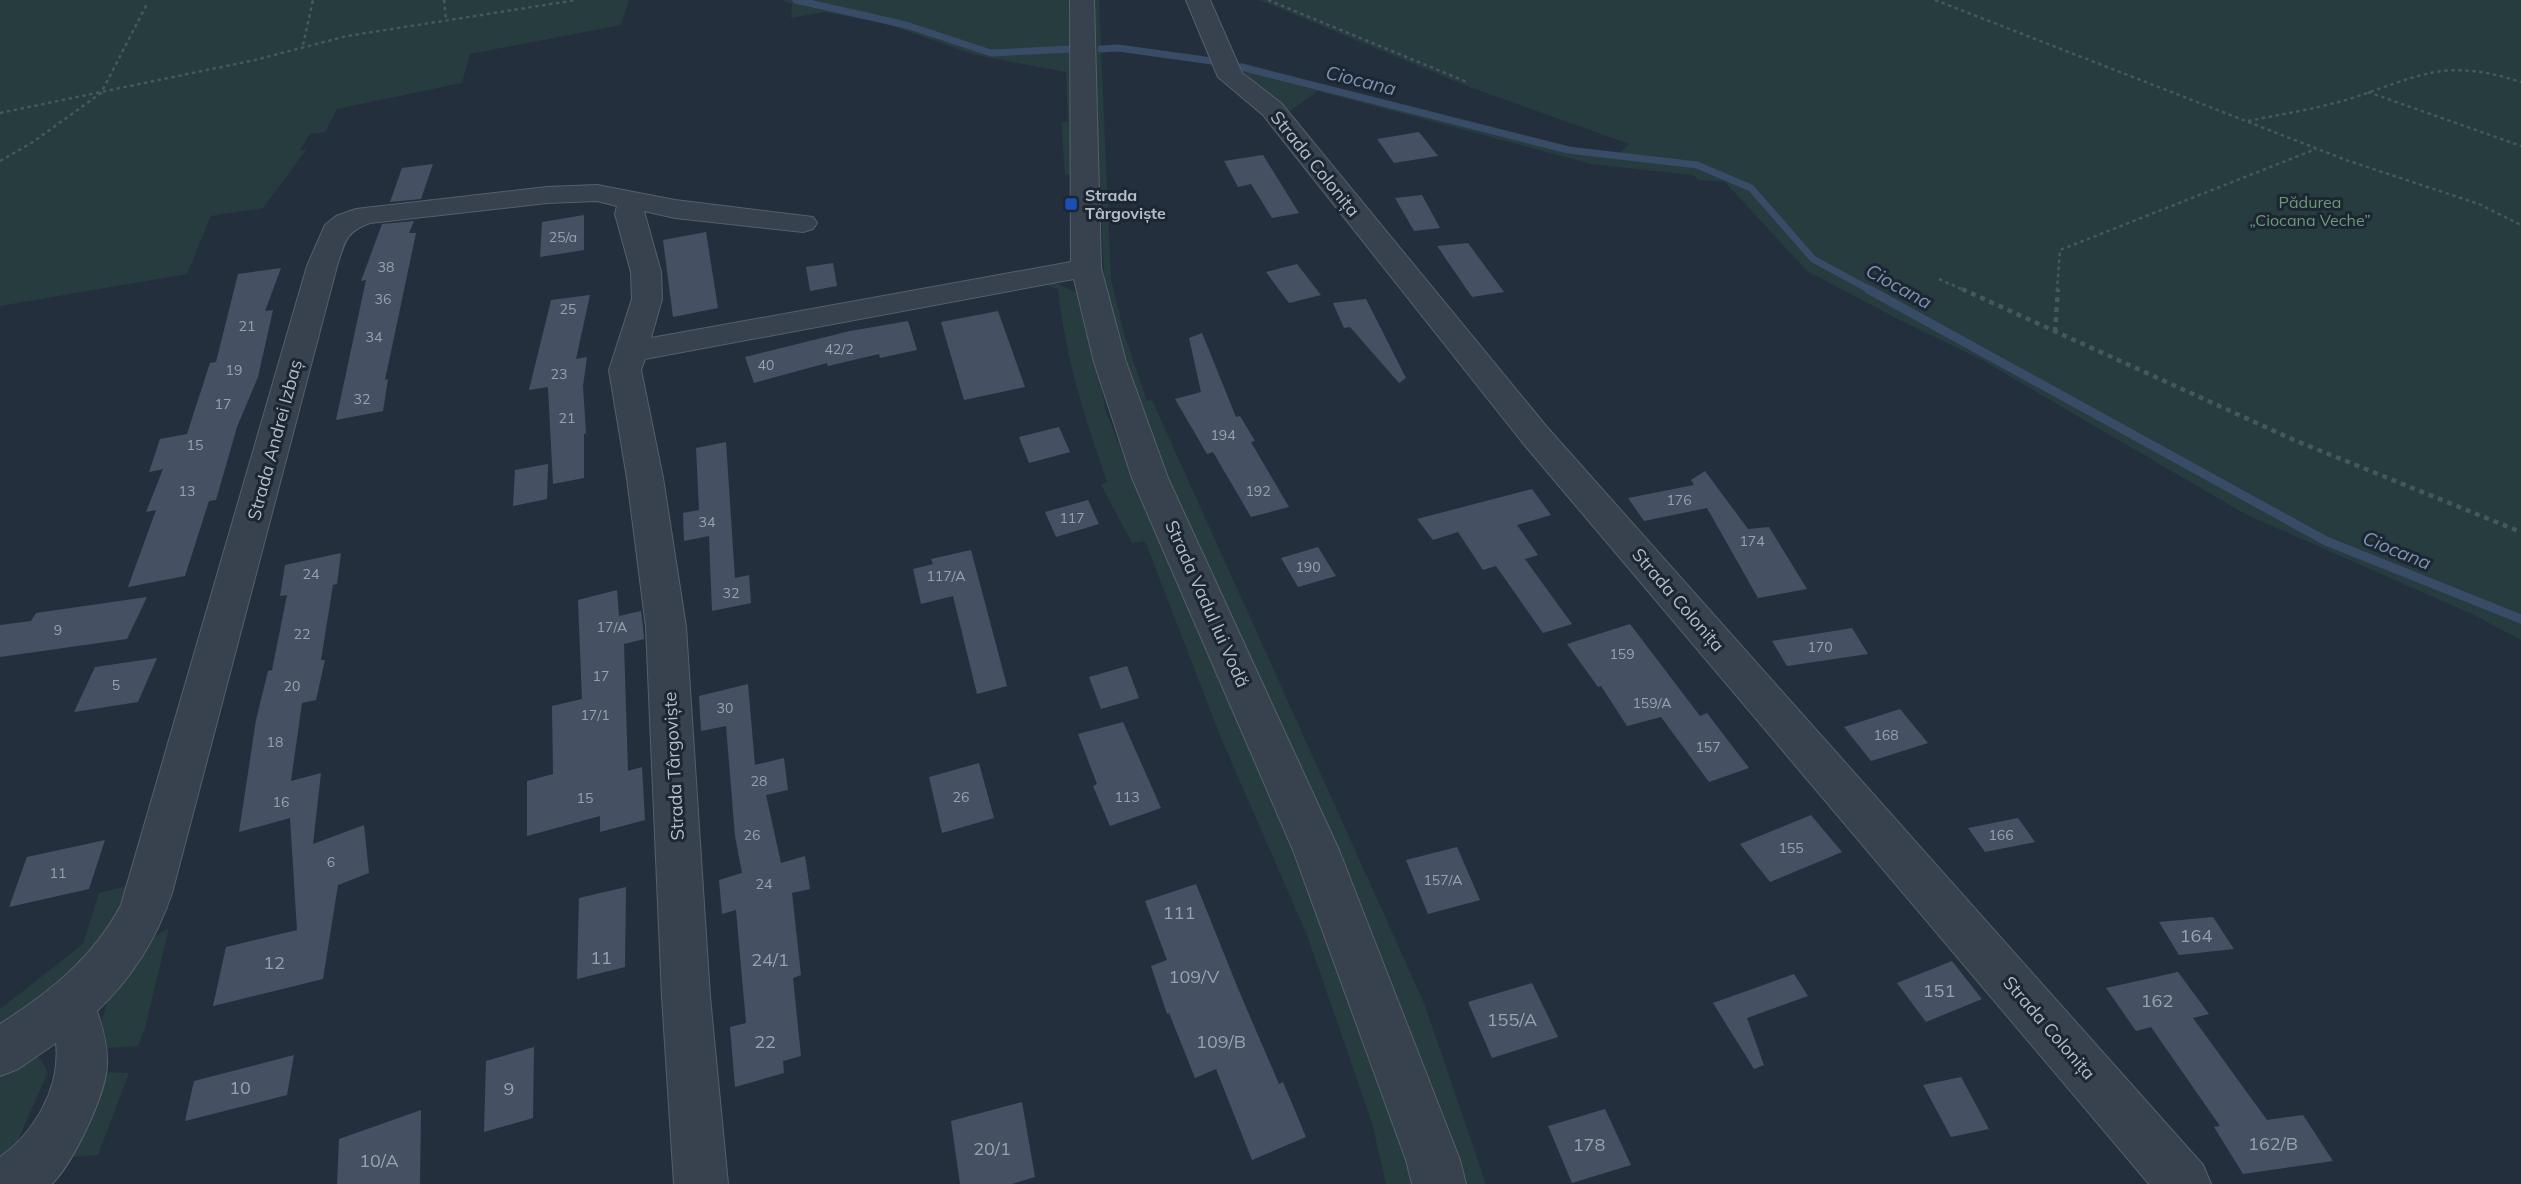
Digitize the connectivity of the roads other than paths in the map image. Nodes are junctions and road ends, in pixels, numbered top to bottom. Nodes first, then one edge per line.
1 (1082, 0) edge
2 (1198, 0) edge
3 (632, 201) junction
4 (803, 223) dead end
5 (1086, 268) junction
6 (630, 352) junction
7 (71, 1006) junction
8 (0, 1052) edge
9 (5, 1184) edge
10 (701, 1184) edge
11 (1439, 1184) edge
12 (2184, 1184) edge

1 - 5 street, Strada Vadul lui Vodă
2 - 12 street, Strada Colonița
3 - 4 street, Strada Andrei Izbaș
3 - 6 street, Strada Târgoviște
3 - 7 street, Strada Andrei Izbaș
5 - 6 street
5 - 11 street, Strada Vadul lui Vodă
6 - 10 street, Strada Târgoviște
7 - 8 street, Strada Andrei Izbaș
7 - 9 street

